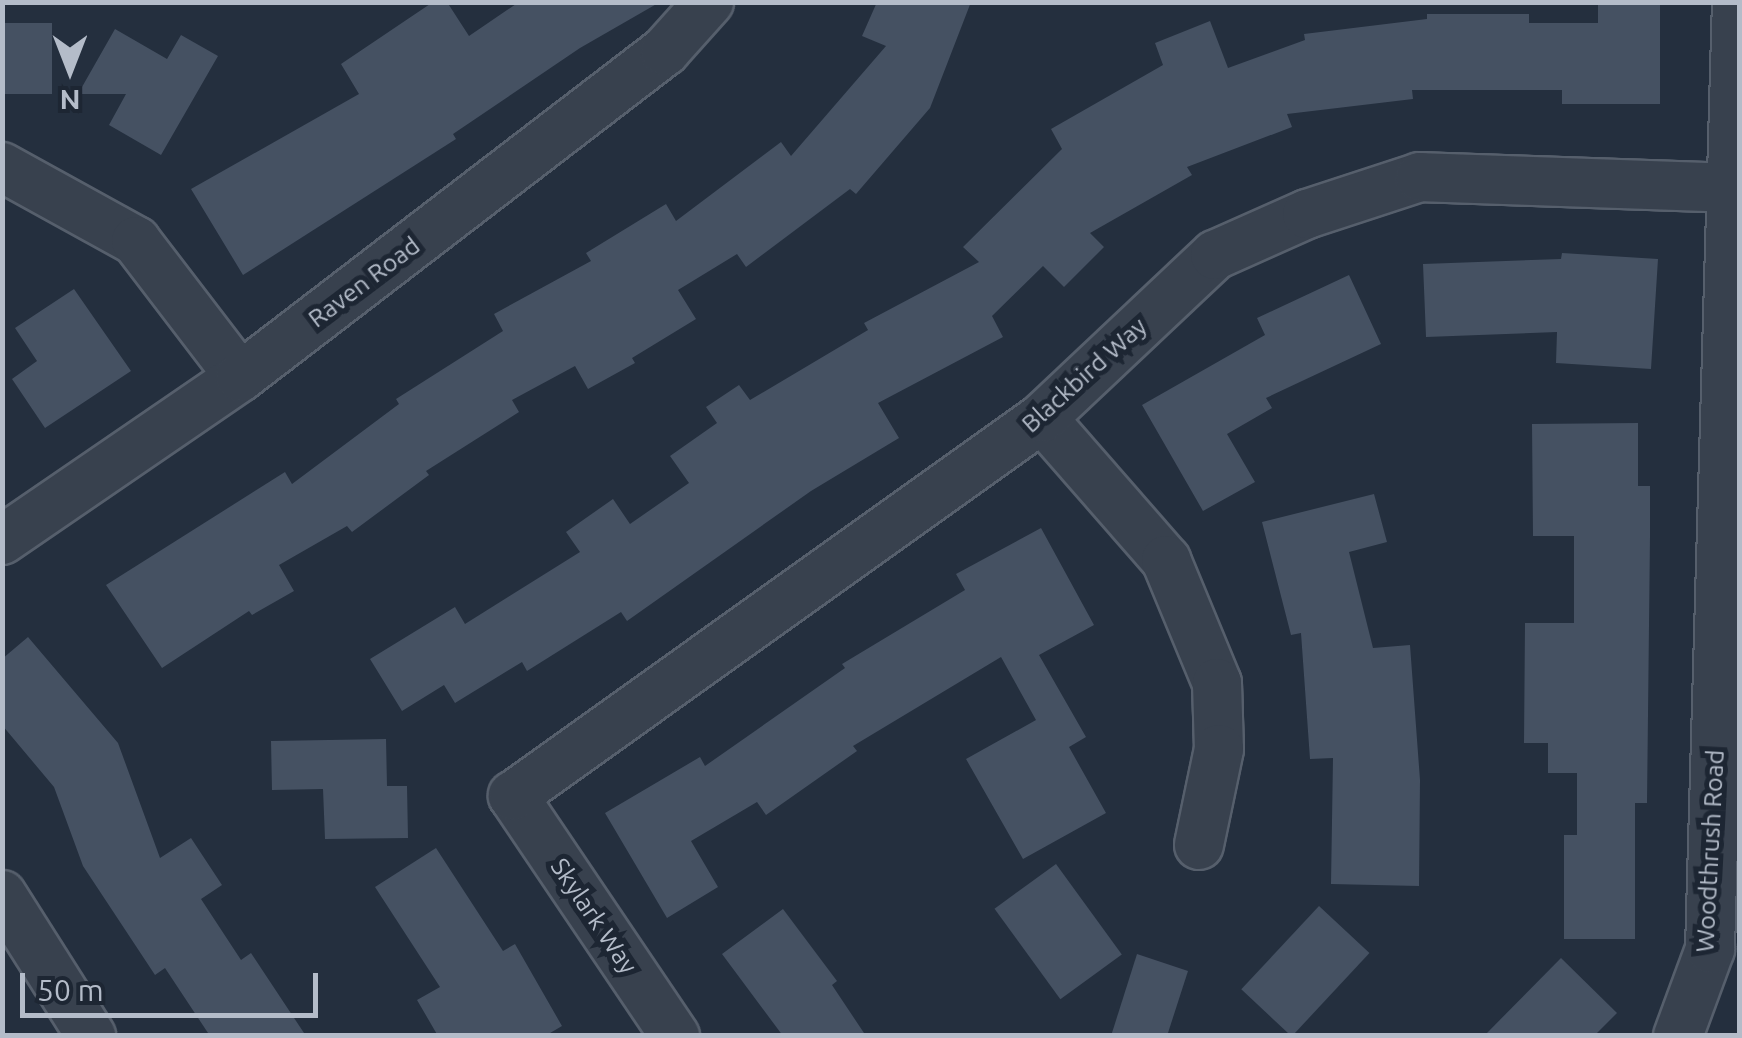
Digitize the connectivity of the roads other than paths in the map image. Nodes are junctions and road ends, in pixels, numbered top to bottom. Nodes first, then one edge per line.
1 (709, 2) edge
2 (1737, 2) edge
3 (2, 167) edge
4 (1736, 188) edge
5 (240, 377) junction
6 (1042, 418) junction
7 (2, 540) edge
8 (512, 796) joint
9 (1199, 845) dead end
10 (2, 894) edge
11 (1725, 955) edge
12 (91, 1036) edge
13 (674, 1036) edge
14 (1678, 1036) edge

1 - 5 street, Raven Road
2 - 4 street, Woodthrush Road
3 - 5 street
4 - 6 street, Blackbird Way
4 - 11 street, Woodthrush Road
5 - 7 street, Raven Road
6 - 8 street, Blackbird Way
6 - 9 street
8 - 13 street, Skylark Way
10 - 12 street
11 - 14 street, Woodthrush Road

